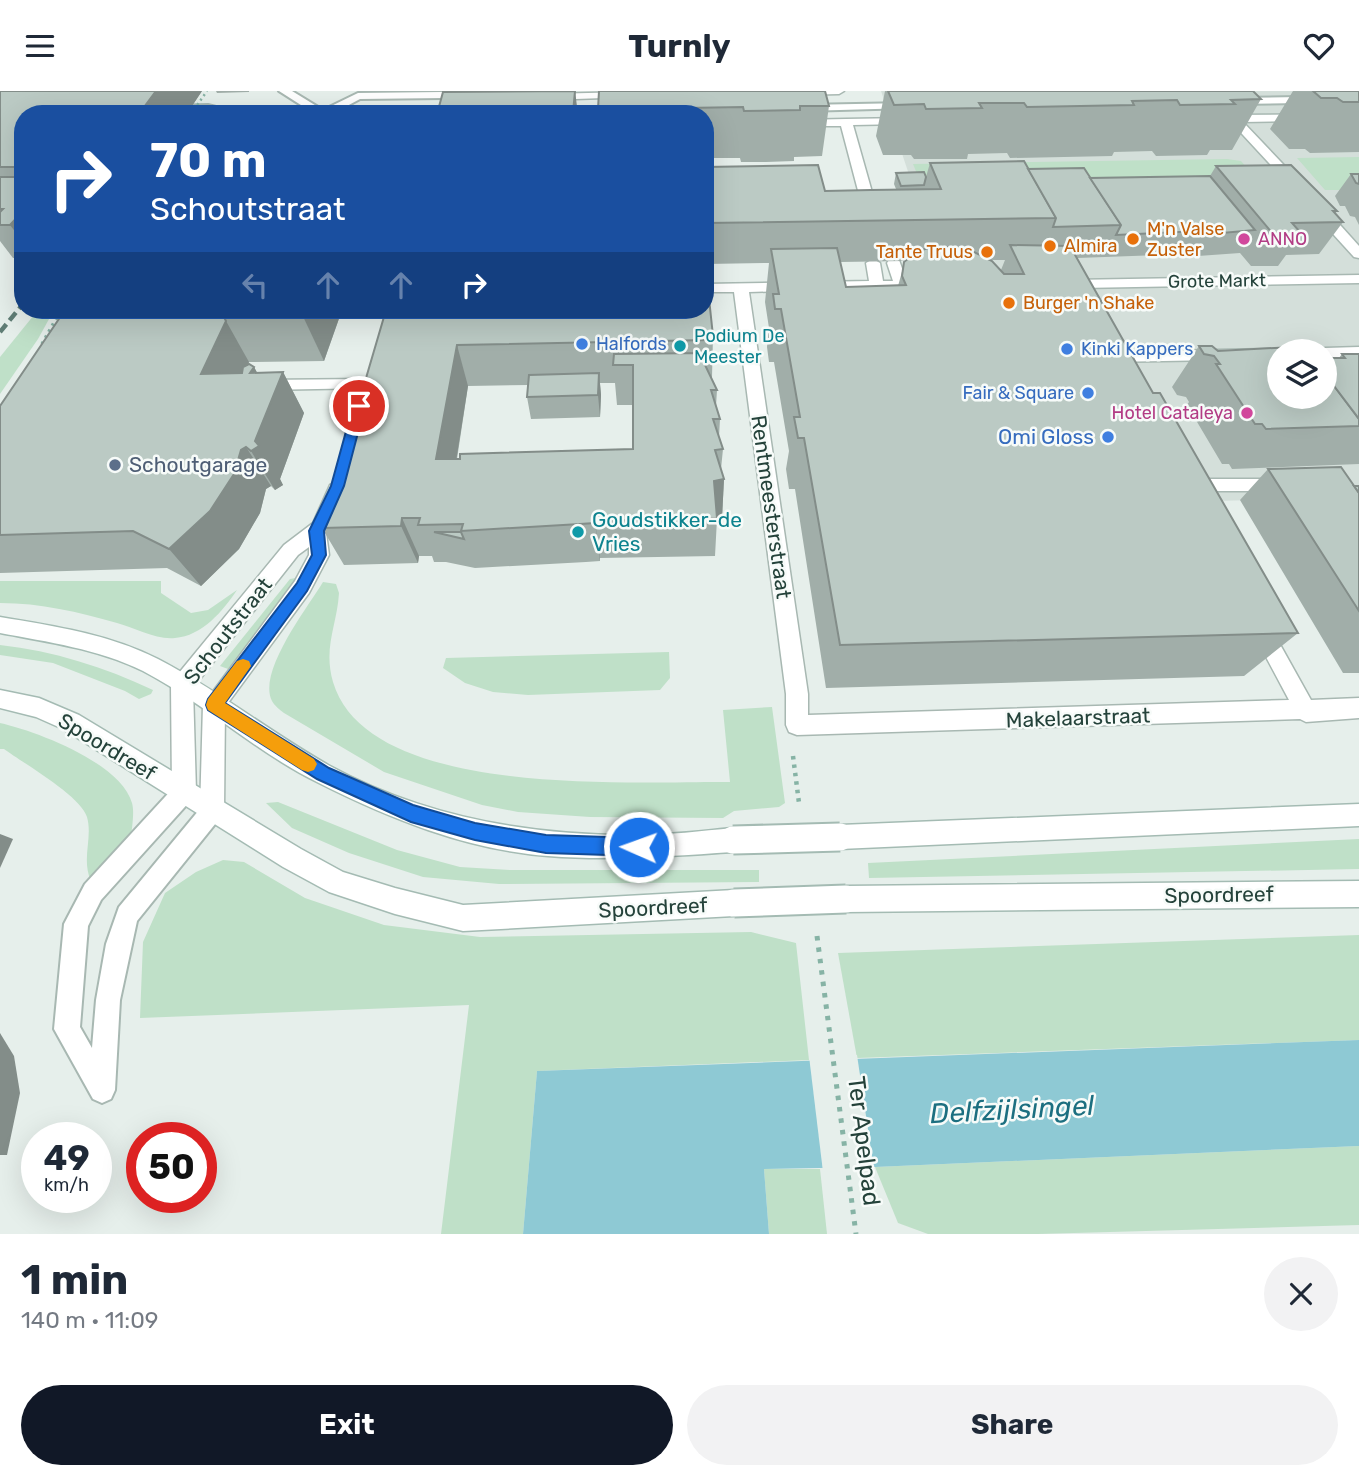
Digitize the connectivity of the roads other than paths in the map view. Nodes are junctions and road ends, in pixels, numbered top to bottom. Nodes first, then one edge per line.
1 (284, 91) edge
2 (839, 91) edge
3 (785, 92) edge
4 (359, 93) edge
5 (444, 95) edge
6 (638, 95) edge
7 (540, 97) edge
8 (457, 99) edge
9 (1359, 99) edge
10 (1217, 101) edge
11 (310, 105) edge
12 (338, 105) edge
13 (926, 106) edge
14 (786, 108) edge
15 (1359, 117) edge
16 (1233, 118) junction
17 (1207, 119) edge
18 (915, 121) edge
19 (846, 122) junction
20 (782, 123) edge
21 (871, 216) junction
22 (863, 230) edge
23 (883, 230) edge
24 (1359, 254) edge
25 (873, 263) dead end
26 (894, 263) dead end
27 (1359, 279) edge
28 (877, 286) junction
29 (714, 288) edge
30 (741, 288) junction
31 (1084, 309) edge
32 (1359, 352) edge
33 (1337, 353) edge
34 (1267, 354) edge
35 (1109, 357) edge
36 (247, 385) edge
37 (359, 406) edge
38 (340, 474) edge
39 (1305, 485) edge
40 (1195, 508) edge
41 (317, 531) junction
42 (1251, 611) edge
43 (0, 625) edge
44 (182, 685) junction
45 (0, 699) edge
46 (214, 705) junction
47 (1359, 708) edge
48 (1306, 712) junction
49 (797, 726) joint
50 (184, 792) junction
51 (212, 811) junction
52 (1359, 815) edge
53 (1359, 894) edge

1 - 11 lane
2 - 3 street
4 - 5 lane
4 - 12 lane
5 - 8 street
6 - 7 street
9 - 10 lane
13 - 14 lane
15 - 16 street
16 - 17 street
16 - 24 street
18 - 19 street
19 - 20 street
19 - 21 street
21 - 22 street
21 - 23 street
25 - 28 street
26 - 28 street
27 - 31 street, Grote Markt
28 - 30 street
29 - 30 street
30 - 49 street, Rentmeesterstraat
32 - 33 street
34 - 35 street
36 - 37 street
38 - 41 street, Schoutstraat
39 - 40 street
41 - 44 street, Schoutstraat
41 - 46 street, Schoutstraat
42 - 48 street
43 - 44 street
44 - 46 street
44 - 50 street, Schoutstraat
45 - 50 street, Spoordreef
46 - 51 street, Schoutstraat
46 - 52 street, bridge
47 - 48 street, Makelaarstraat
48 - 49 street, Makelaarstraat
50 - 51 street, Spoordreef
50 - 51 lane
51 - 53 street, Spoordreef, bridge

